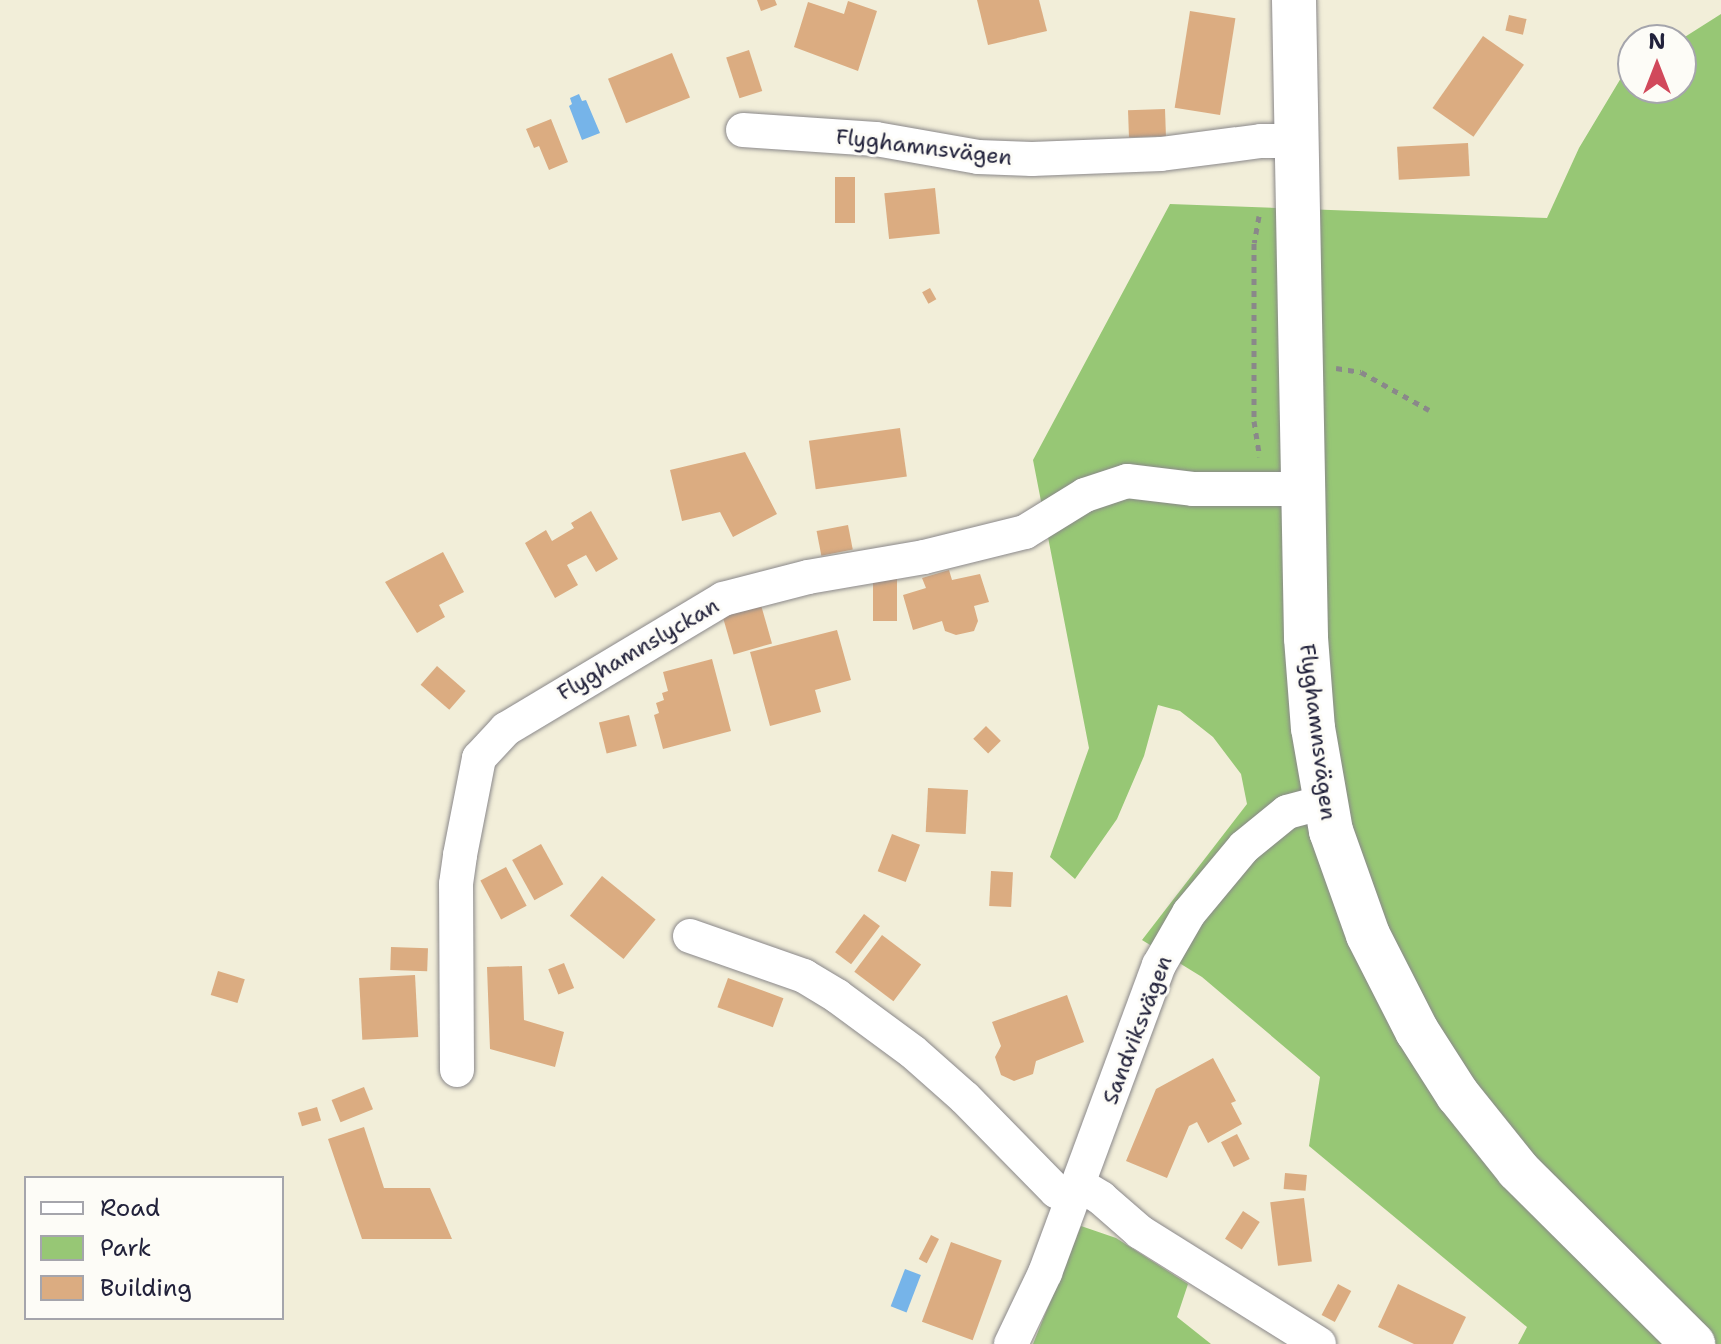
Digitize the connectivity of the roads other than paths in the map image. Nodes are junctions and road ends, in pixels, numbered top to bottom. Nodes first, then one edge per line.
1 (1294, 0) edge
2 (743, 130) dead end
3 (1296, 141) junction
4 (1304, 489) junction
5 (1325, 802) junction
6 (690, 936) dead end
7 (457, 1070) dead end
8 (1075, 1192) junction
9 (1011, 1344) edge
10 (1319, 1344) edge
11 (1693, 1344) edge

1 - 3 street, Flyghamnsvägen
2 - 3 street, Flyghamnsvägen
3 - 4 street, Flyghamnsvägen
4 - 5 street, Flyghamnsvägen
4 - 7 street, Flyghamnslyckan
5 - 8 street, Sandviksvägen
5 - 11 street, Flyghamnsvägen
6 - 8 street
8 - 9 street, Sandviksvägen
8 - 10 street

